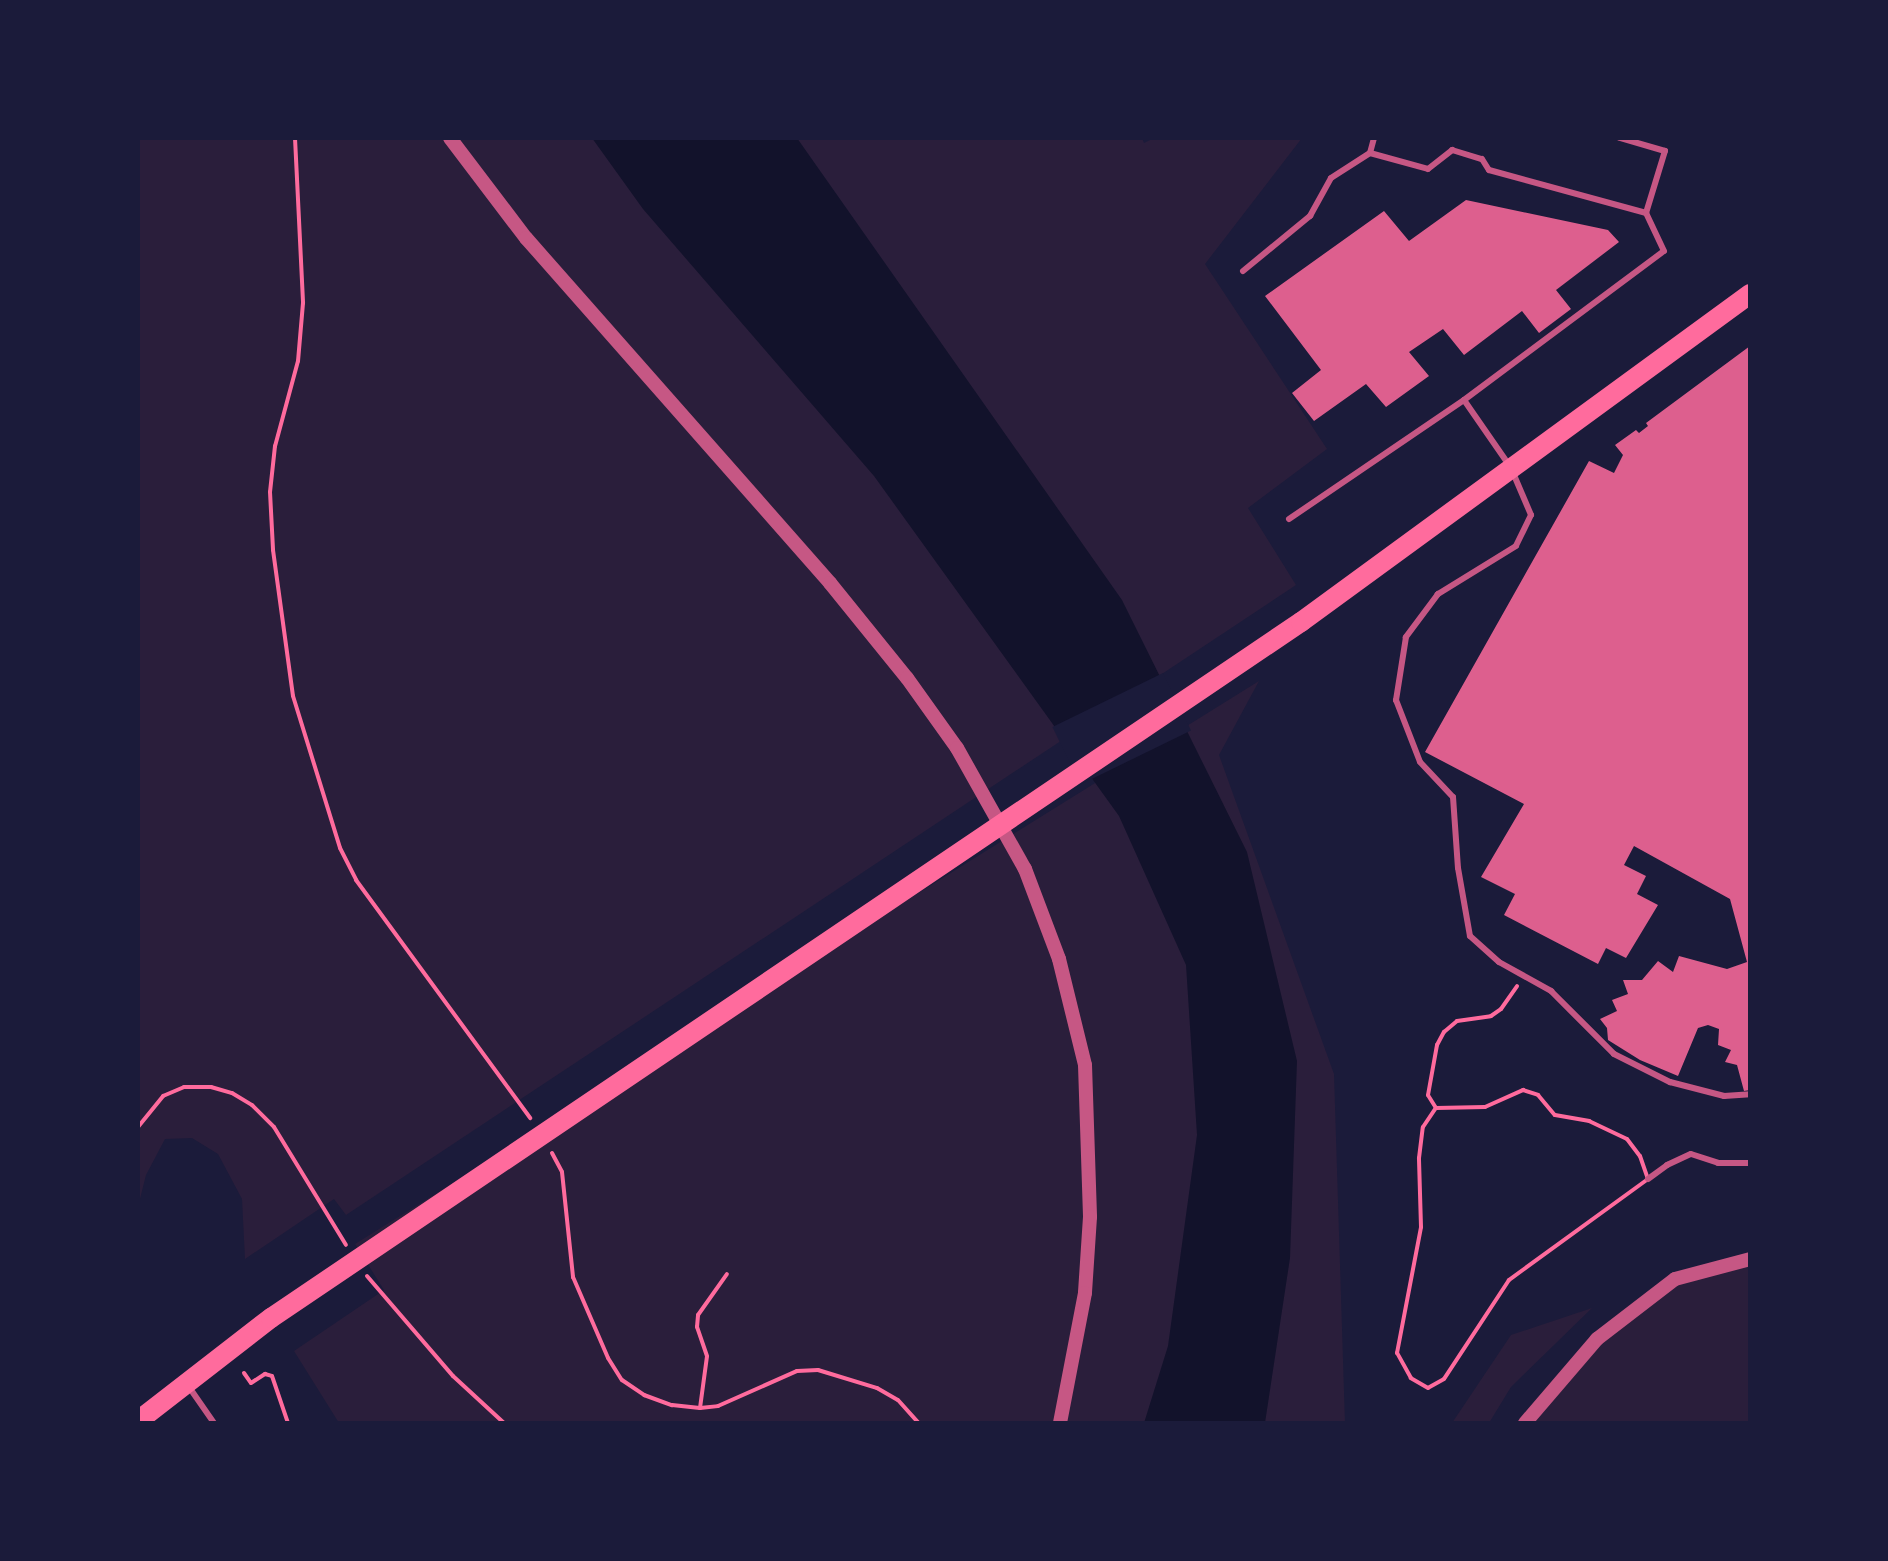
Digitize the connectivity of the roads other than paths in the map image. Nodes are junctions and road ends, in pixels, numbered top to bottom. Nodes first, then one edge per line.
1 (450, 138) edge
2 (1374, 138) edge
3 (1620, 138) edge
4 (1370, 153) junction
5 (1646, 213) junction
6 (1243, 271) dead end
7 (1750, 294) edge
8 (1464, 400) junction
9 (1511, 468) junction
10 (1289, 519) dead end
11 (1750, 1094) edge
12 (1750, 1163) edge
13 (1648, 1179) road end
14 (1750, 1259) edge
15 (186, 1383) junction
16 (138, 1421) edge
17 (214, 1423) edge
18 (1060, 1423) edge
19 (1525, 1423) edge

1 - 18 street
2 - 4 lane
3 - 5 lane
4 - 5 lane
4 - 6 lane
5 - 8 lane
7 - 9 main road
8 - 9 lane
8 - 10 lane
9 - 11 lane
9 - 15 main road
12 - 13 lane
14 - 19 street
15 - 16 main road
15 - 17 lane

